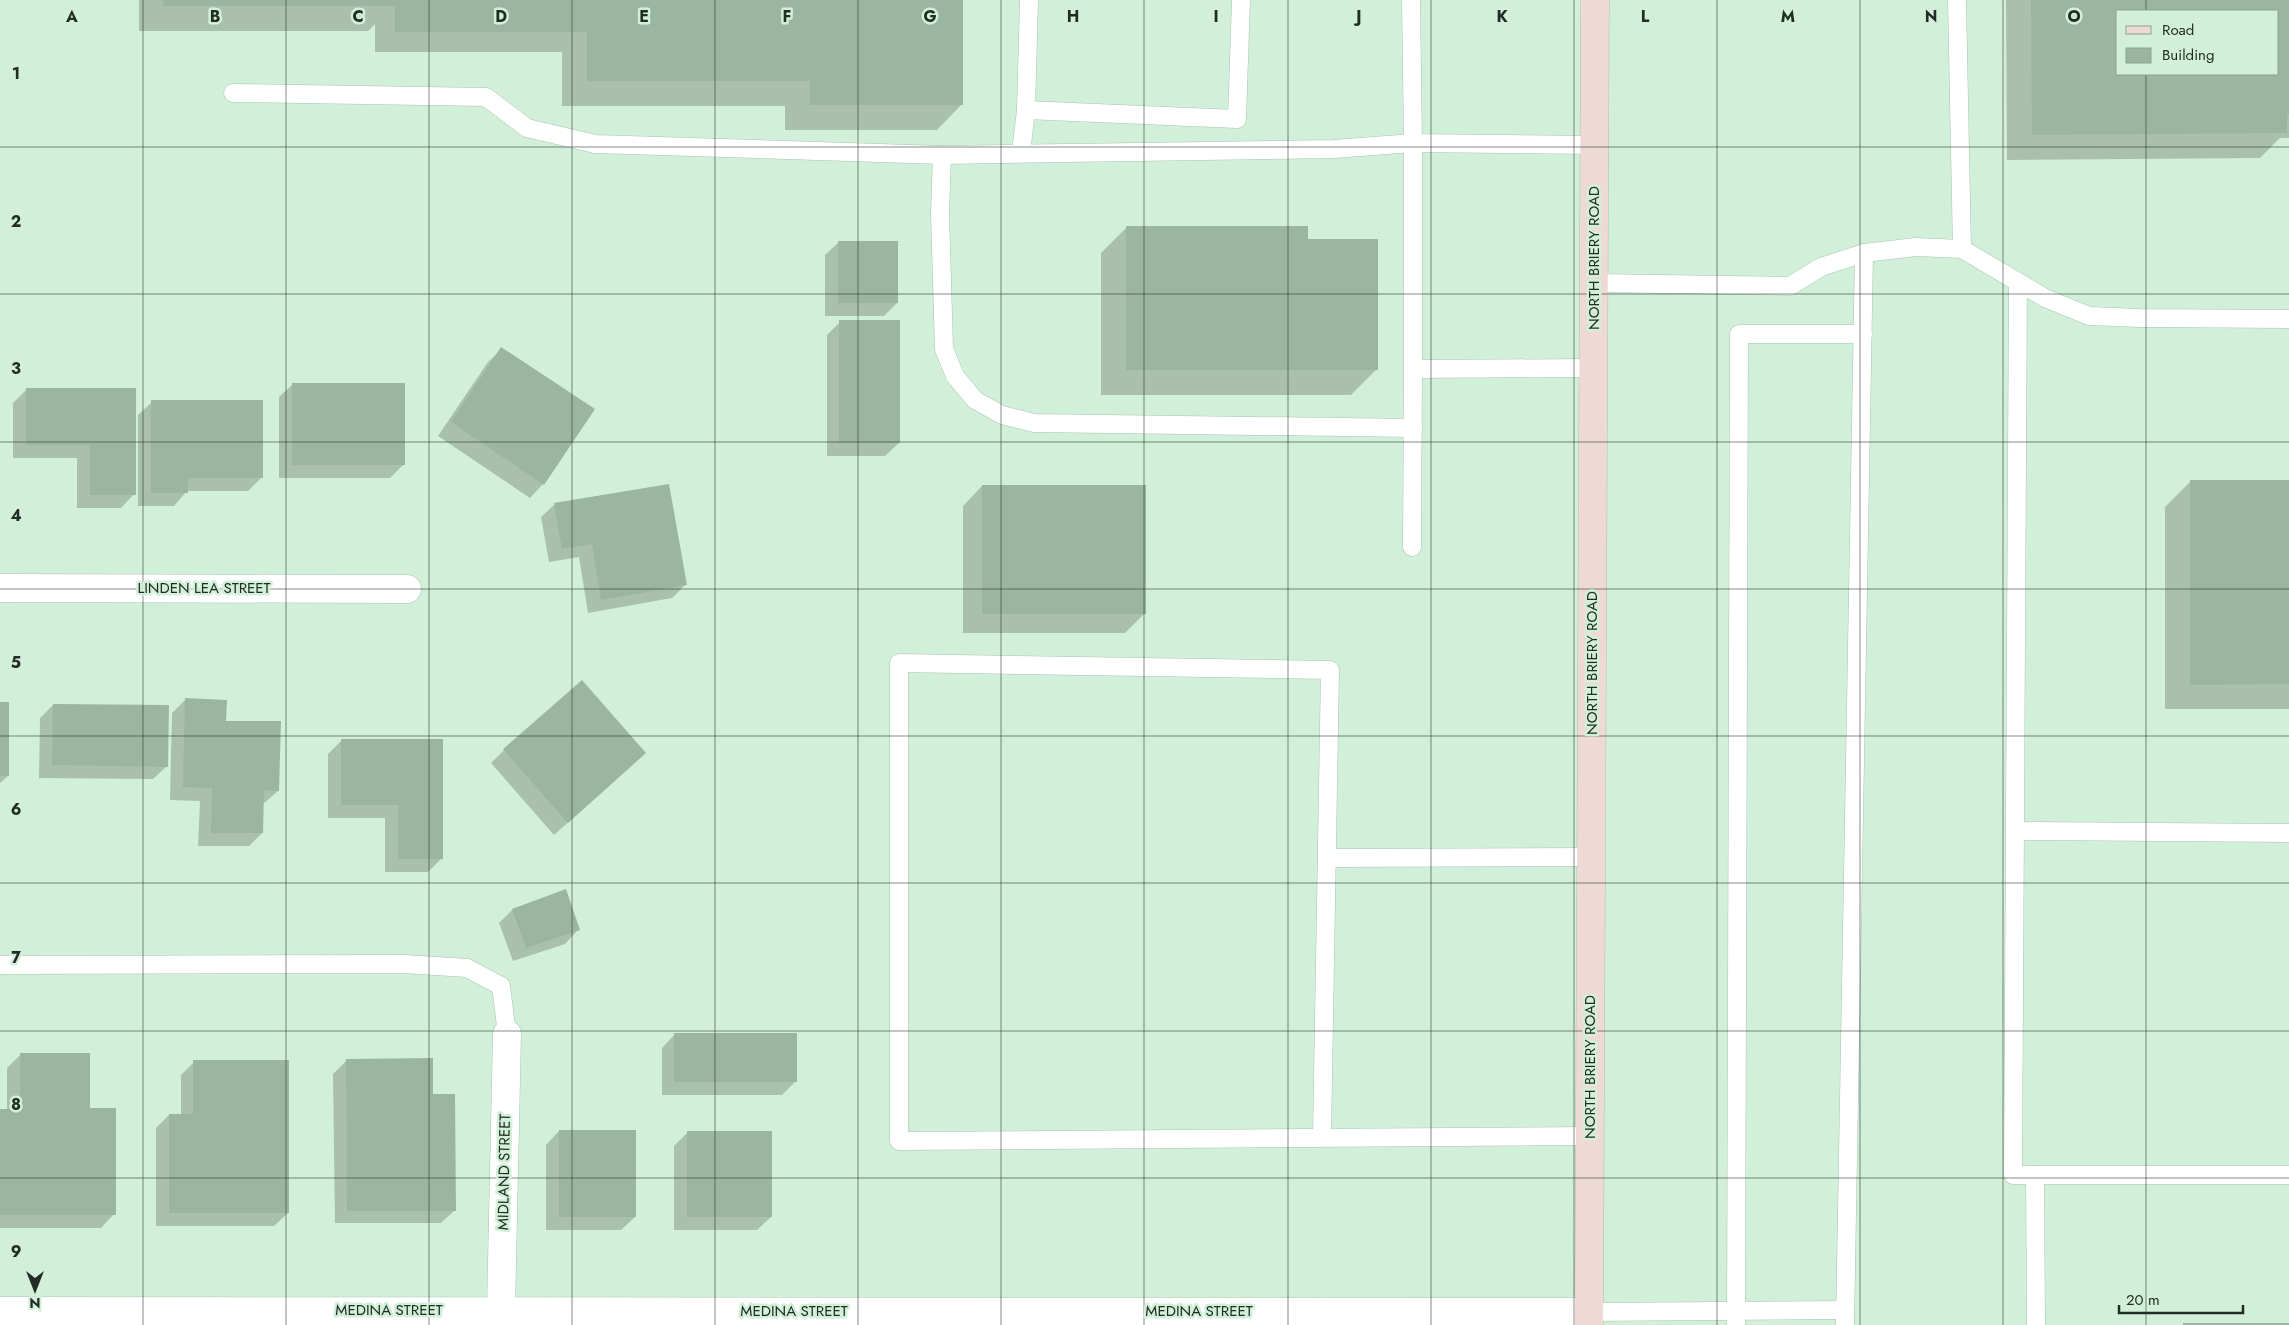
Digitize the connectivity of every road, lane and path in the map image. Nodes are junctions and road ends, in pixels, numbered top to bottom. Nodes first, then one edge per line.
1 (1029, 0) edge
2 (1241, 0) edge
3 (1411, 0) edge
4 (1595, 0) edge
5 (1957, 0) edge
6 (233, 93) dead end
7 (1026, 110) junction
8 (1413, 143) junction
9 (1594, 145) junction
10 (1021, 153) junction
11 (942, 154) junction
12 (1962, 249) junction
13 (1864, 253) junction
14 (2018, 282) junction
15 (1594, 283) junction
16 (2289, 319) edge
17 (1863, 334) junction
18 (1593, 368) junction
19 (1413, 369) junction
20 (1413, 428) junction
21 (1412, 547) dead end
22 (0, 588) edge
23 (407, 589) dead end
24 (2015, 831) junction
25 (2289, 833) edge
26 (1591, 857) junction
27 (1327, 858) junction
28 (0, 965) edge
29 (507, 1034) joint
30 (1590, 1136) junction
31 (1322, 1138) junction
32 (2035, 1175) junction
33 (2289, 1175) edge
34 (501, 1310) junction
35 (0, 1311) edge
36 (561, 1318) edge
37 (1589, 1318) edge
38 (1736, 1318) edge
39 (1845, 1318) edge
40 (2036, 1325) edge

1 - 7 lane
2 - 7 lane
3 - 8 lane
4 - 9 street, NORTH BRIERY ROAD
5 - 12 lane
6 - 11 lane
7 - 10 lane
8 - 9 lane
8 - 10 lane
8 - 19 lane
9 - 15 street, NORTH BRIERY ROAD
10 - 11 lane
11 - 20 lane
12 - 13 lane
12 - 14 lane
13 - 15 lane
13 - 17 lane
14 - 16 lane
14 - 24 lane
15 - 18 street, NORTH BRIERY ROAD
17 - 38 lane
17 - 39 lane
18 - 19 lane
18 - 26 street, NORTH BRIERY ROAD
19 - 20 lane
20 - 21 lane
22 - 23 street, LINDEN LEA STREET
24 - 25 lane
24 - 32 lane
26 - 27 lane
26 - 30 street, NORTH BRIERY ROAD
27 - 31 lane
27 - 31 lane
28 - 29 lane
29 - 34 street, MIDLAND STREET
30 - 31 lane
30 - 37 street, NORTH BRIERY ROAD
32 - 33 lane
32 - 40 lane
34 - 35 street, MEDINA STREET
34 - 36 street, MEDINA STREET
36 - 37 street, MEDINA STREET
37 - 38 lane
38 - 39 lane

